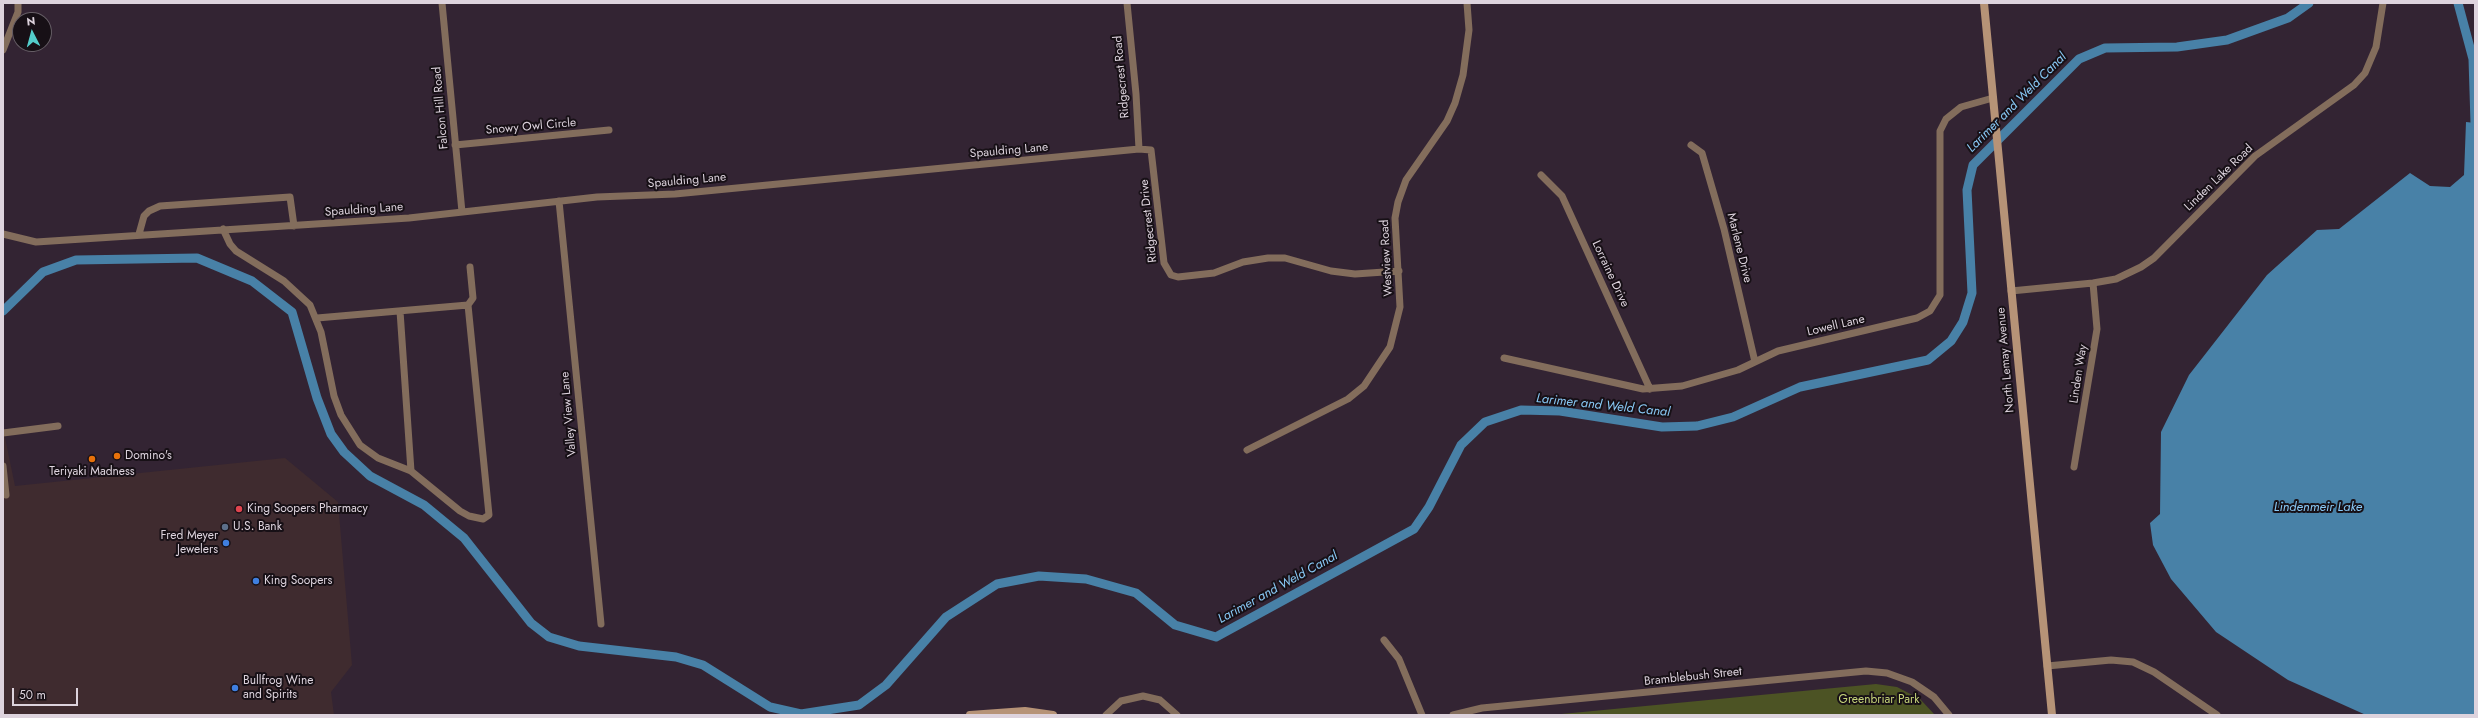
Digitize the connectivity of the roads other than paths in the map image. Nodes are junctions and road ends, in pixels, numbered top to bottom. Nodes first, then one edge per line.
1 (18, 3) edge
2 (442, 3) edge
3 (1127, 3) edge
4 (1467, 3) edge
5 (1984, 3) edge
6 (2383, 3) edge
7 (3, 50) edge
8 (1993, 98) junction
9 (610, 130) dead end
10 (455, 145) junction
11 (1691, 145) dead end
12 (1139, 149) junction
13 (1154, 162) joint
14 (1541, 175) dead end
15 (559, 201) junction
16 (462, 212) junction
17 (294, 226) junction
18 (223, 229) junction
19 (3, 234) edge
20 (139, 234) junction
21 (470, 267) dead end
22 (1399, 271) junction
23 (2093, 283) junction
24 (2011, 291) junction
25 (468, 305) junction
26 (400, 311) junction
27 (317, 318) junction
28 (1504, 358) dead end
29 (1755, 362) junction
30 (1650, 389) junction
31 (58, 426) dead end
32 (3, 433) edge
33 (1247, 450) dead end
34 (3, 466) edge
35 (2074, 467) dead end
36 (411, 471) junction
37 (6, 494) dead end
38 (601, 624) dead end
39 (1384, 640) dead end
40 (2047, 666) junction
41 (970, 715) edge
42 (982, 715) edge
43 (1053, 715) edge
44 (1106, 715) edge
45 (1177, 715) edge
46 (1422, 715) edge
47 (1453, 715) edge
48 (1949, 715) edge
49 (2052, 715) edge
50 (2218, 715) edge

1 - 7 street
2 - 10 street, Falcon Hill Road
3 - 12 street, Ridgecrest Road
4 - 22 street, Westview Road
5 - 8 main road, North Lemay Avenue
6 - 23 street, Linden Lake Road
8 - 24 main road, North Lemay Avenue
8 - 29 street, Lowell Lane
9 - 10 street, Snowy Owl Circle
10 - 16 street, Falcon Hill Road
11 - 29 street, Marlene Drive
12 - 13 street, Spaulding Lane
12 - 15 street, Spaulding Lane
13 - 22 street, Ridgecrest Drive
14 - 30 street, Lorraine Drive
15 - 16 street, Spaulding Lane
15 - 38 street, Valley View Lane
16 - 17 street, Spaulding Lane
17 - 18 street, Spaulding Lane
17 - 20 street
18 - 20 street, Spaulding Lane
18 - 27 street
19 - 20 street, Spaulding Lane
21 - 25 street
22 - 33 street, Westview Road
23 - 24 street, Linden Lake Road
23 - 35 street, Linden Way
24 - 40 main road, North Lemay Avenue
25 - 26 street
25 - 36 street
26 - 27 street
26 - 36 street
27 - 36 street
28 - 30 street, Lowell Lane
29 - 30 street, Lowell Lane
31 - 32 street
34 - 37 street
39 - 46 street
40 - 49 main road, North Lemay Avenue
40 - 50 street
41 - 42 main road
42 - 43 main road
44 - 45 street
47 - 48 street, Bramblebush Street

